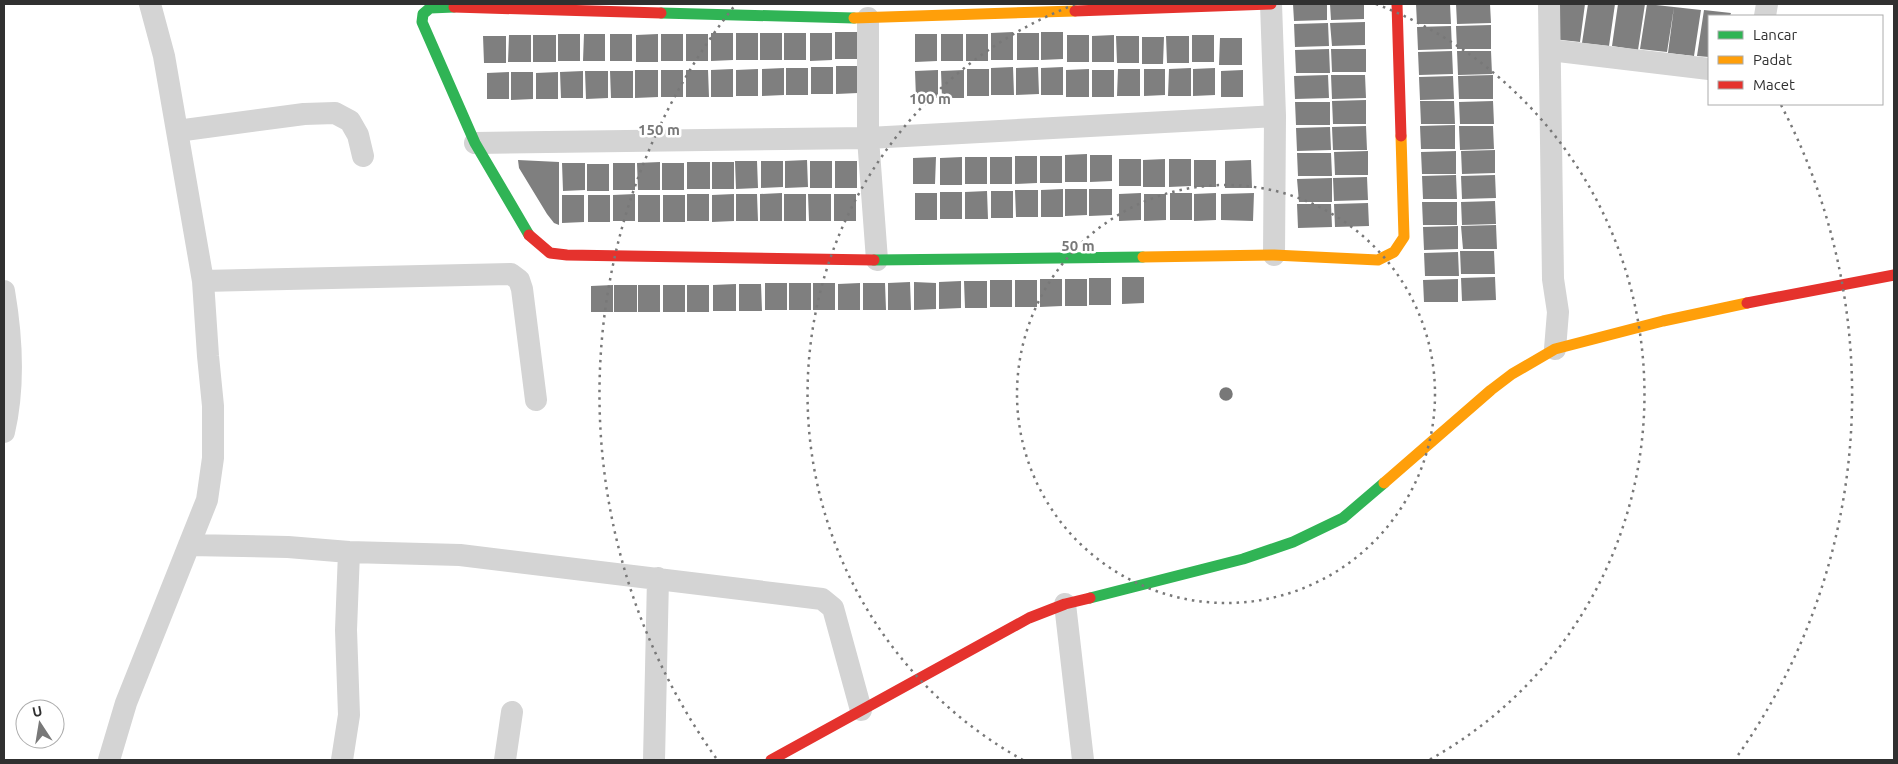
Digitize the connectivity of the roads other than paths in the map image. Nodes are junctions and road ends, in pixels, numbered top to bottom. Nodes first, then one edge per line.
1 (150, 4) edge
2 (1271, 4) edge
3 (1397, 4) edge
4 (1549, 4) edge
5 (868, 18) junction
6 (1550, 50) junction
7 (1708, 69) edge
8 (1275, 116) junction
9 (177, 131) junction
10 (868, 138) junction
11 (475, 143) junction
12 (363, 156) dead end
13 (1274, 254) junction
14 (877, 260) junction
15 (1894, 275) edge
16 (203, 281) junction
17 (4, 291) edge
18 (1555, 349) junction
19 (536, 400) dead end
20 (4, 425) edge
21 (189, 545) junction
22 (349, 552) junction
23 (658, 578) junction
24 (1065, 604) junction
25 (861, 710) junction
26 (512, 712) dead end
27 (109, 760) edge
28 (342, 760) edge
29 (505, 760) edge
30 (654, 760) edge
31 (771, 760) edge
32 (1084, 760) edge

1 - 9 street
2 - 5 street
2 - 8 street
3 - 13 street
4 - 6 street
5 - 10 street
5 - 11 street
6 - 7 street
6 - 18 street
8 - 10 street
8 - 13 street
9 - 12 street
9 - 16 street
10 - 11 street
10 - 14 street
11 - 14 street
13 - 14 street
15 - 18 street
16 - 19 street
16 - 21 street
17 - 20 street
18 - 24 street
21 - 22 street
21 - 27 street
22 - 23 street
22 - 28 street
23 - 25 street
23 - 30 street
24 - 25 street
24 - 32 street
25 - 31 street
26 - 29 street

